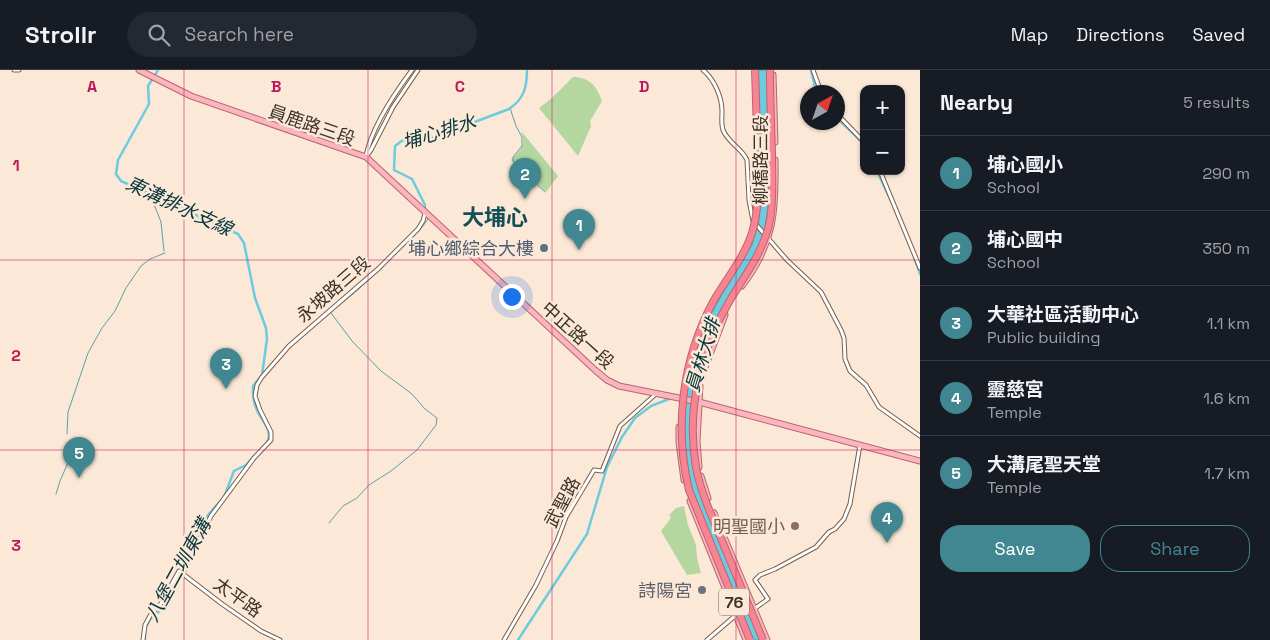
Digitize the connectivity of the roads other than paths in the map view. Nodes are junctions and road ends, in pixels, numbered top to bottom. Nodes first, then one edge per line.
1 (14, 70) edge
2 (19, 70) edge
3 (412, 70) edge
4 (418, 70) edge
5 (703, 70) edge
6 (754, 70) edge
7 (771, 70) edge
8 (813, 70) edge
9 (138, 71) edge
10 (818, 85) edge
11 (845, 122) edge
12 (860, 138) edge
13 (366, 157) junction
14 (882, 175) edge
15 (425, 213) junction
16 (754, 222) junction
17 (767, 235) junction
18 (920, 268) edge
19 (657, 393) junction
20 (682, 398) junction
21 (696, 401) junction
22 (809, 430) junction
23 (920, 436) edge
24 (860, 445) junction
25 (920, 460) edge
26 (181, 572) junction
27 (752, 609) junction
28 (738, 614) junction
29 (143, 640) edge
30 (280, 640) edge
31 (504, 640) edge
32 (707, 640) edge
33 (748, 640) edge
34 (765, 640) edge

1 - 2 street
3 - 13 street
4 - 13 street
5 - 16 street
6 - 16 main road, 柳橋路三段
6 - 33 highway, 76, bridge
7 - 17 main road, 柳橋路三段
7 - 34 highway, 76, bridge
8 - 10 street
9 - 13 main road, 員鹿路三段
11 - 12 street
13 - 15 main road, 中正路一段
14 - 18 street
15 - 19 main road, 中正路一段
15 - 26 street, 永坡路三段
16 - 17 street
16 - 20 main road, 柳橋路三段
17 - 21 main road, 柳橋路三段
17 - 23 street
19 - 20 main road, 中正路一段
19 - 31 street, 武聖路
20 - 21 main road, 中正路一段, bridge
20 - 28 main road, 柳橋路三段
21 - 22 main road, 中正路一段
21 - 27 main road, 柳橋路三段
22 - 24 main road
22 - 25 main road
24 - 25 main road
24 - 27 street
26 - 29 street
26 - 30 street, 太平路
27 - 28 street, bridge
27 - 34 main road, 柳橋路三段
28 - 32 street
28 - 33 main road, 柳橋路三段

